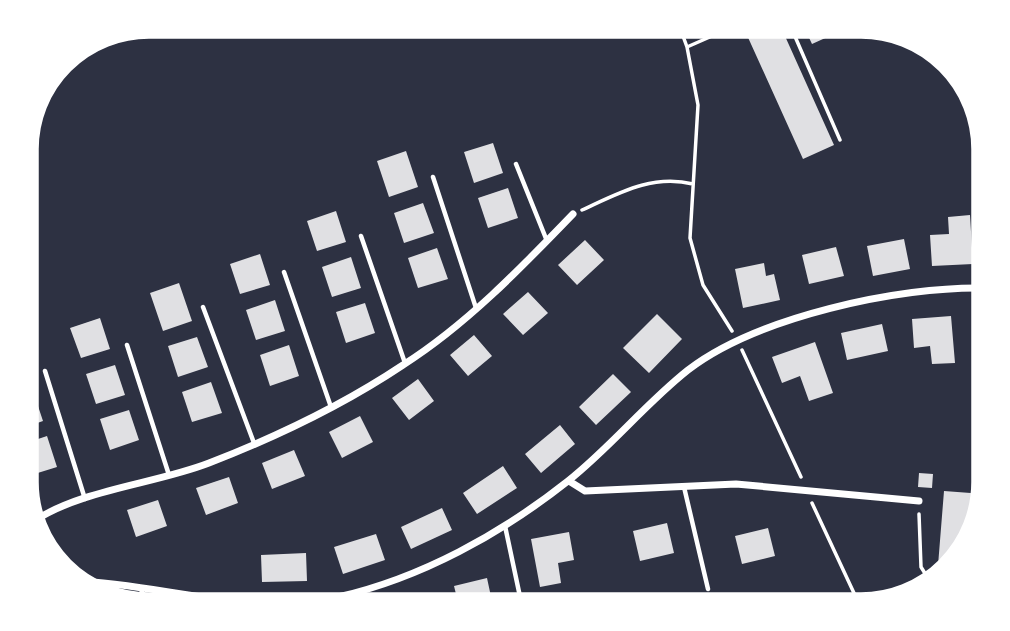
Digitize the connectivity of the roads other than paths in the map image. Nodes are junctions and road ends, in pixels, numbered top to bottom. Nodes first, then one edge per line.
1 (516, 164) dead end
2 (433, 177) dead end
3 (573, 214) road end
4 (360, 236) dead end
5 (547, 241) junction
6 (284, 272) dead end
7 (973, 289) edge
8 (203, 307) dead end
9 (476, 308) junction
10 (127, 345) dead end
11 (406, 364) junction
12 (45, 371) dead end
13 (331, 408) junction
14 (254, 443) junction
15 (169, 476) junction
16 (569, 481) junction
17 (684, 486) junction
18 (85, 499) junction
19 (919, 501) road end
20 (43, 517) edge
21 (505, 526) junction
22 (101, 584) edge
23 (141, 588) junction
24 (708, 589) dead end
25 (142, 594) edge
26 (180, 594) edge
27 (345, 594) edge
28 (519, 594) edge

1 - 5 lane
2 - 9 lane
3 - 5 street
4 - 11 lane
5 - 9 street
6 - 13 lane
7 - 16 street
8 - 14 lane
9 - 11 street
10 - 15 lane
11 - 13 street
12 - 18 lane
13 - 14 street
14 - 15 street
15 - 18 street
16 - 17 street
16 - 21 street
17 - 19 street
17 - 24 lane
18 - 20 street
21 - 27 street
21 - 28 lane
22 - 23 street
23 - 25 lane
23 - 26 street

